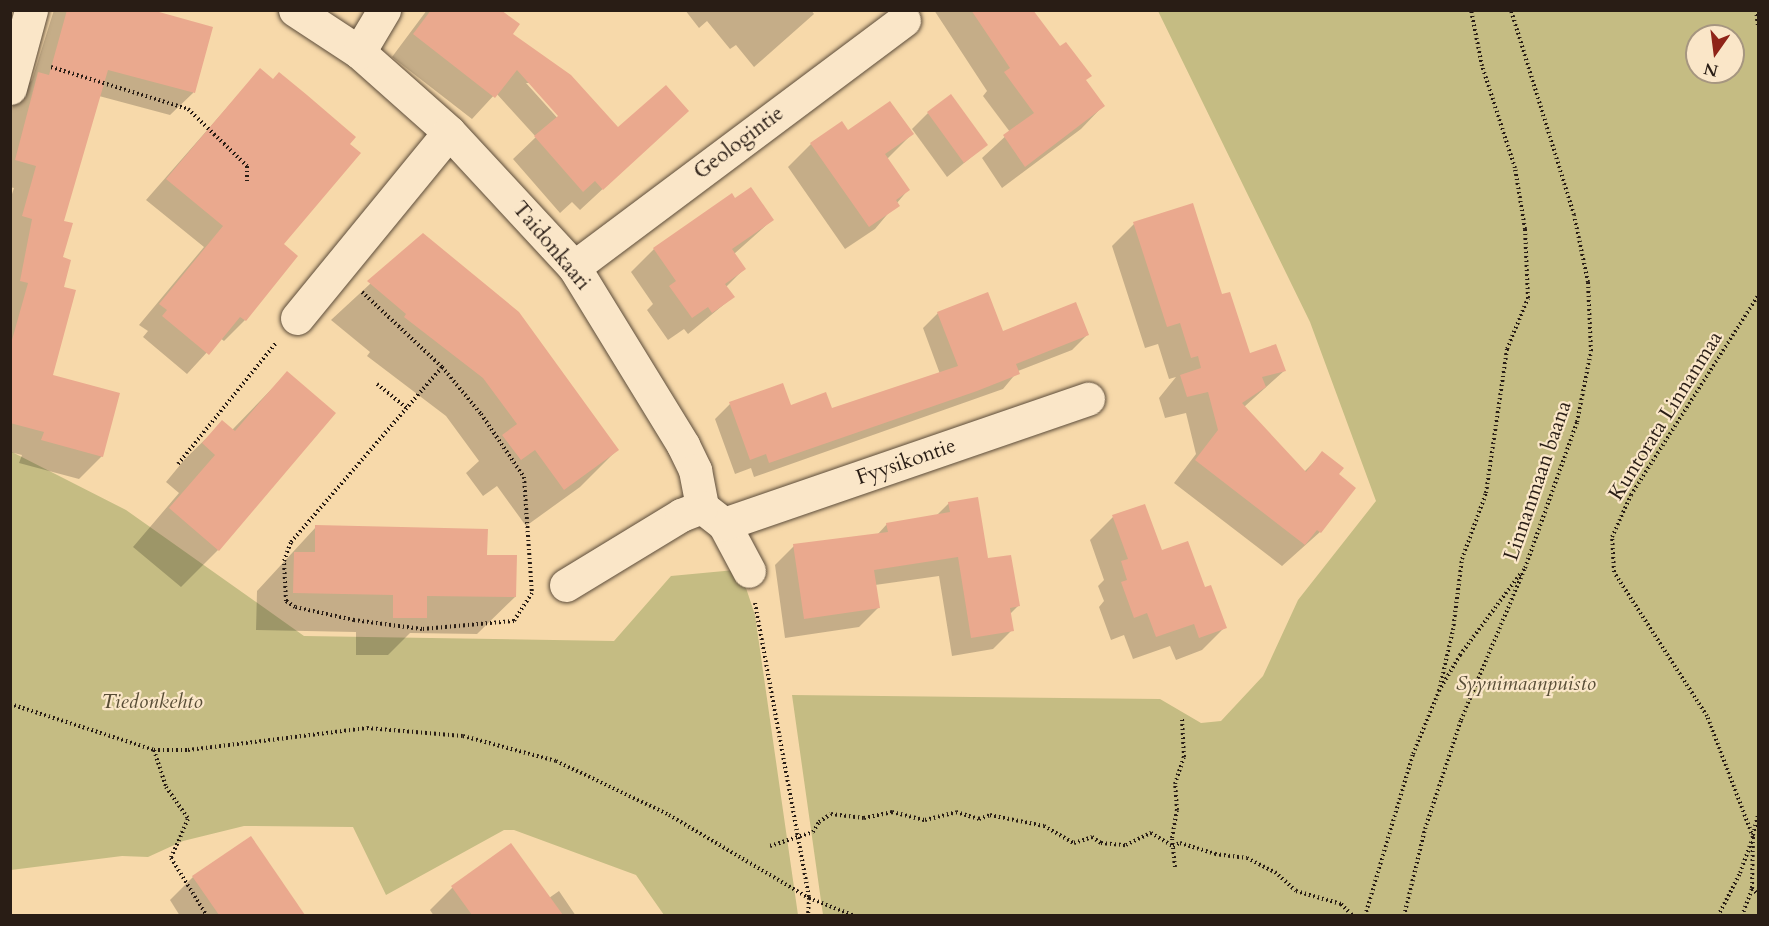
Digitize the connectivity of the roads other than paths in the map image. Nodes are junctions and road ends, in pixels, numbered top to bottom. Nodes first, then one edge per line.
1 (31, 10) edge
2 (295, 10) edge
3 (384, 10) edge
4 (904, 20) dead end
5 (359, 52) junction
6 (15, 72) edge
7 (449, 132) junction
8 (574, 267) junction
9 (297, 318) road end
10 (1088, 399) dead end
11 (713, 515) junction
12 (749, 571) road end
13 (566, 585) dead end

1 - 6 street
2 - 5 street, Taidonkaari
3 - 5 street
4 - 8 street, Geologintie
5 - 7 street, Taidonkaari
7 - 8 street, Taidonkaari
7 - 9 street
8 - 11 street, Taidonkaari
10 - 11 street, Fyysikontie
11 - 12 street, Taidonkaari
11 - 13 street, Fyysikontie

